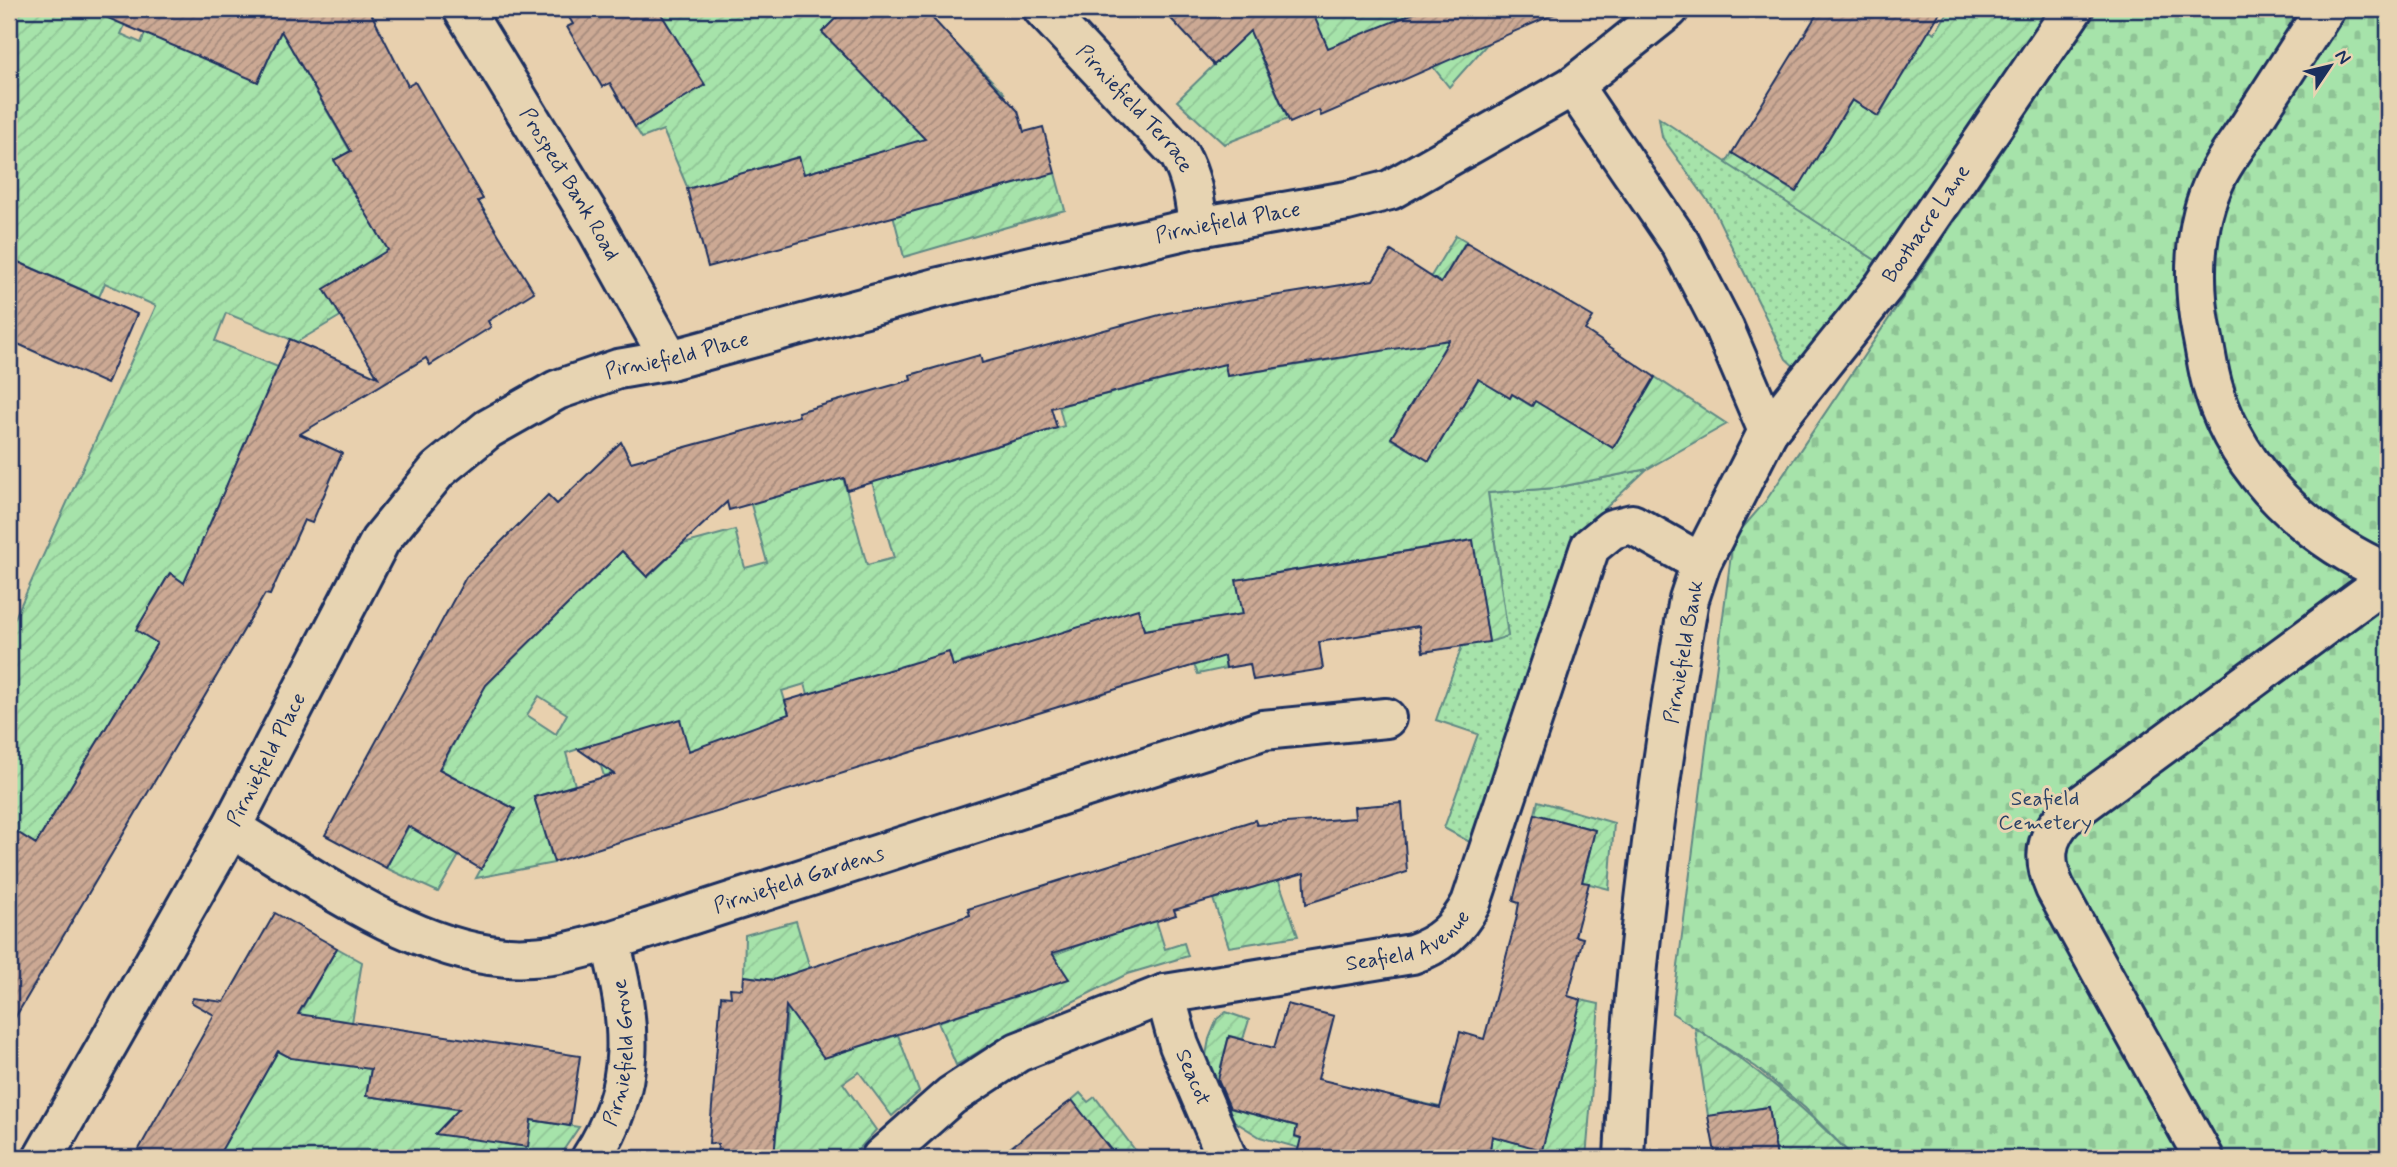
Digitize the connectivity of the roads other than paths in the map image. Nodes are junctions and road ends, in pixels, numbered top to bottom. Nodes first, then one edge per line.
1 (463, 9) edge
2 (1043, 9) edge
3 (1669, 9) edge
4 (2073, 9) edge
5 (2325, 9) edge
6 (1573, 86) junction
7 (1198, 226) junction
8 (670, 360) junction
9 (1768, 430) junction
10 (1701, 563) junction
11 (2388, 573) edge
12 (2388, 579) edge
13 (1386, 718) dead end
14 (231, 828) junction
15 (610, 941) junction
16 (1164, 994) junction
17 (43, 1158) edge
18 (591, 1158) edge
19 (881, 1158) edge
20 (1227, 1158) edge
21 (1624, 1158) edge
22 (2204, 1158) edge

1 - 8 street, Prospect Bank Road
2 - 7 street, Pirniefield Terrace
3 - 6 street, Pirniefield Place
4 - 9 street, Boothacre Lane
5 - 11 street
6 - 7 street, Pirniefield Place
6 - 9 street
7 - 8 street, Pirniefield Place
8 - 14 street, Pirniefield Place
9 - 10 street, Pirniefield Bank
10 - 16 street, Seafield Avenue
10 - 21 street, Pirniefield Bank
12 - 22 street
13 - 15 street, Pirniefield Gardens
14 - 15 street, Pirniefield Gardens
14 - 17 street, Pirniefield Place
15 - 18 street, Pirniefield Grove
16 - 19 street, Seafield Avenue
16 - 20 street, Seacot

